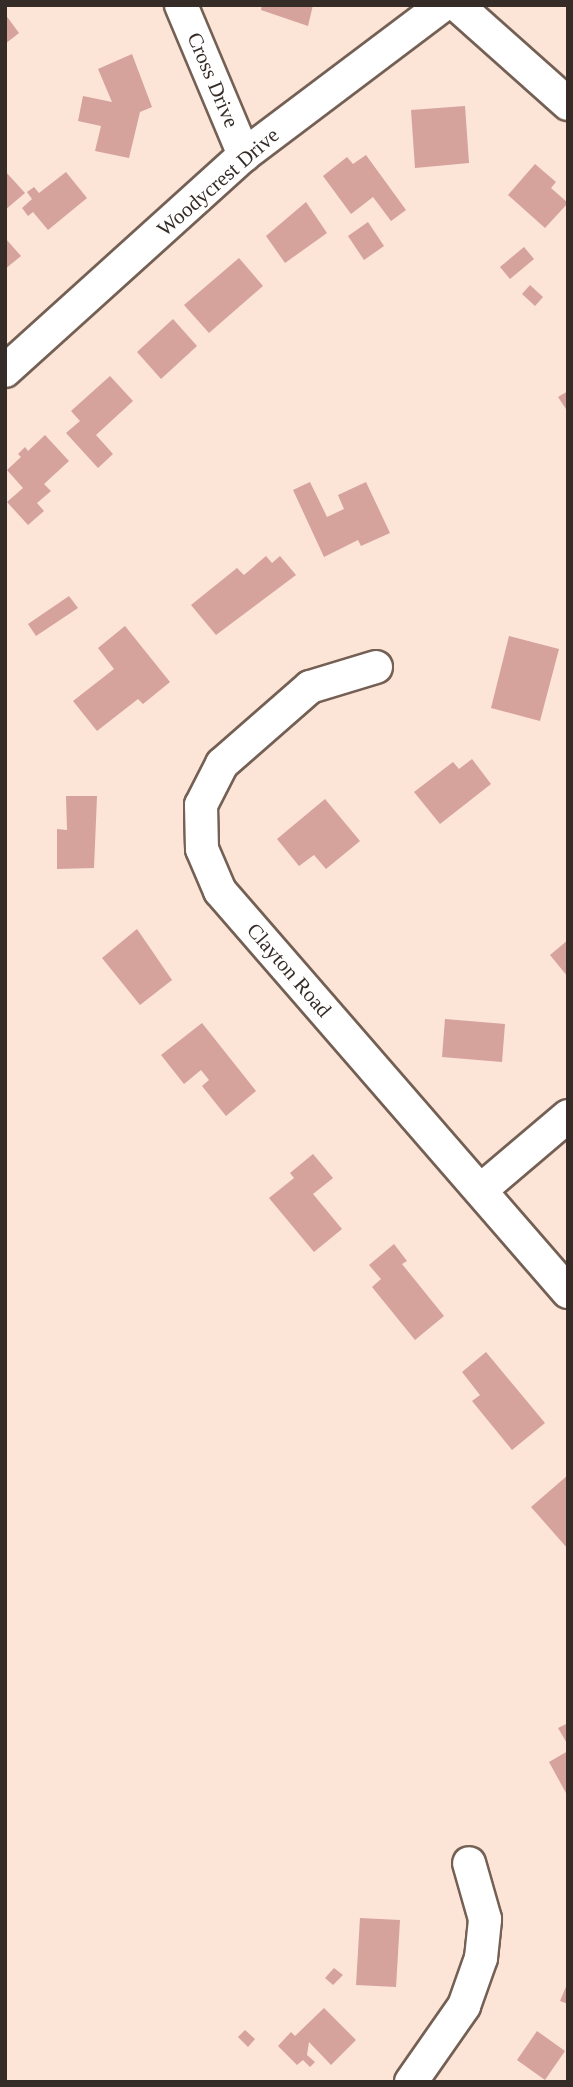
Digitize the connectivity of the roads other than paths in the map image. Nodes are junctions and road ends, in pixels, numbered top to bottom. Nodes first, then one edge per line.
1 (181, 5) edge
2 (443, 5) edge
3 (457, 5) edge
4 (568, 104) edge
5 (244, 155) junction
6 (5, 371) edge
7 (376, 667) dead end
8 (568, 1116) edge
9 (482, 1189) junction
10 (568, 1292) edge
11 (469, 1863) dead end
12 (411, 2082) edge

1 - 5 street, Cross Drive
2 - 5 street, Woodycrest Drive
3 - 4 street
5 - 6 street, Woodycrest Drive
7 - 9 street, Clayton Road
8 - 9 street
9 - 10 street, Clayton Road
11 - 12 street

